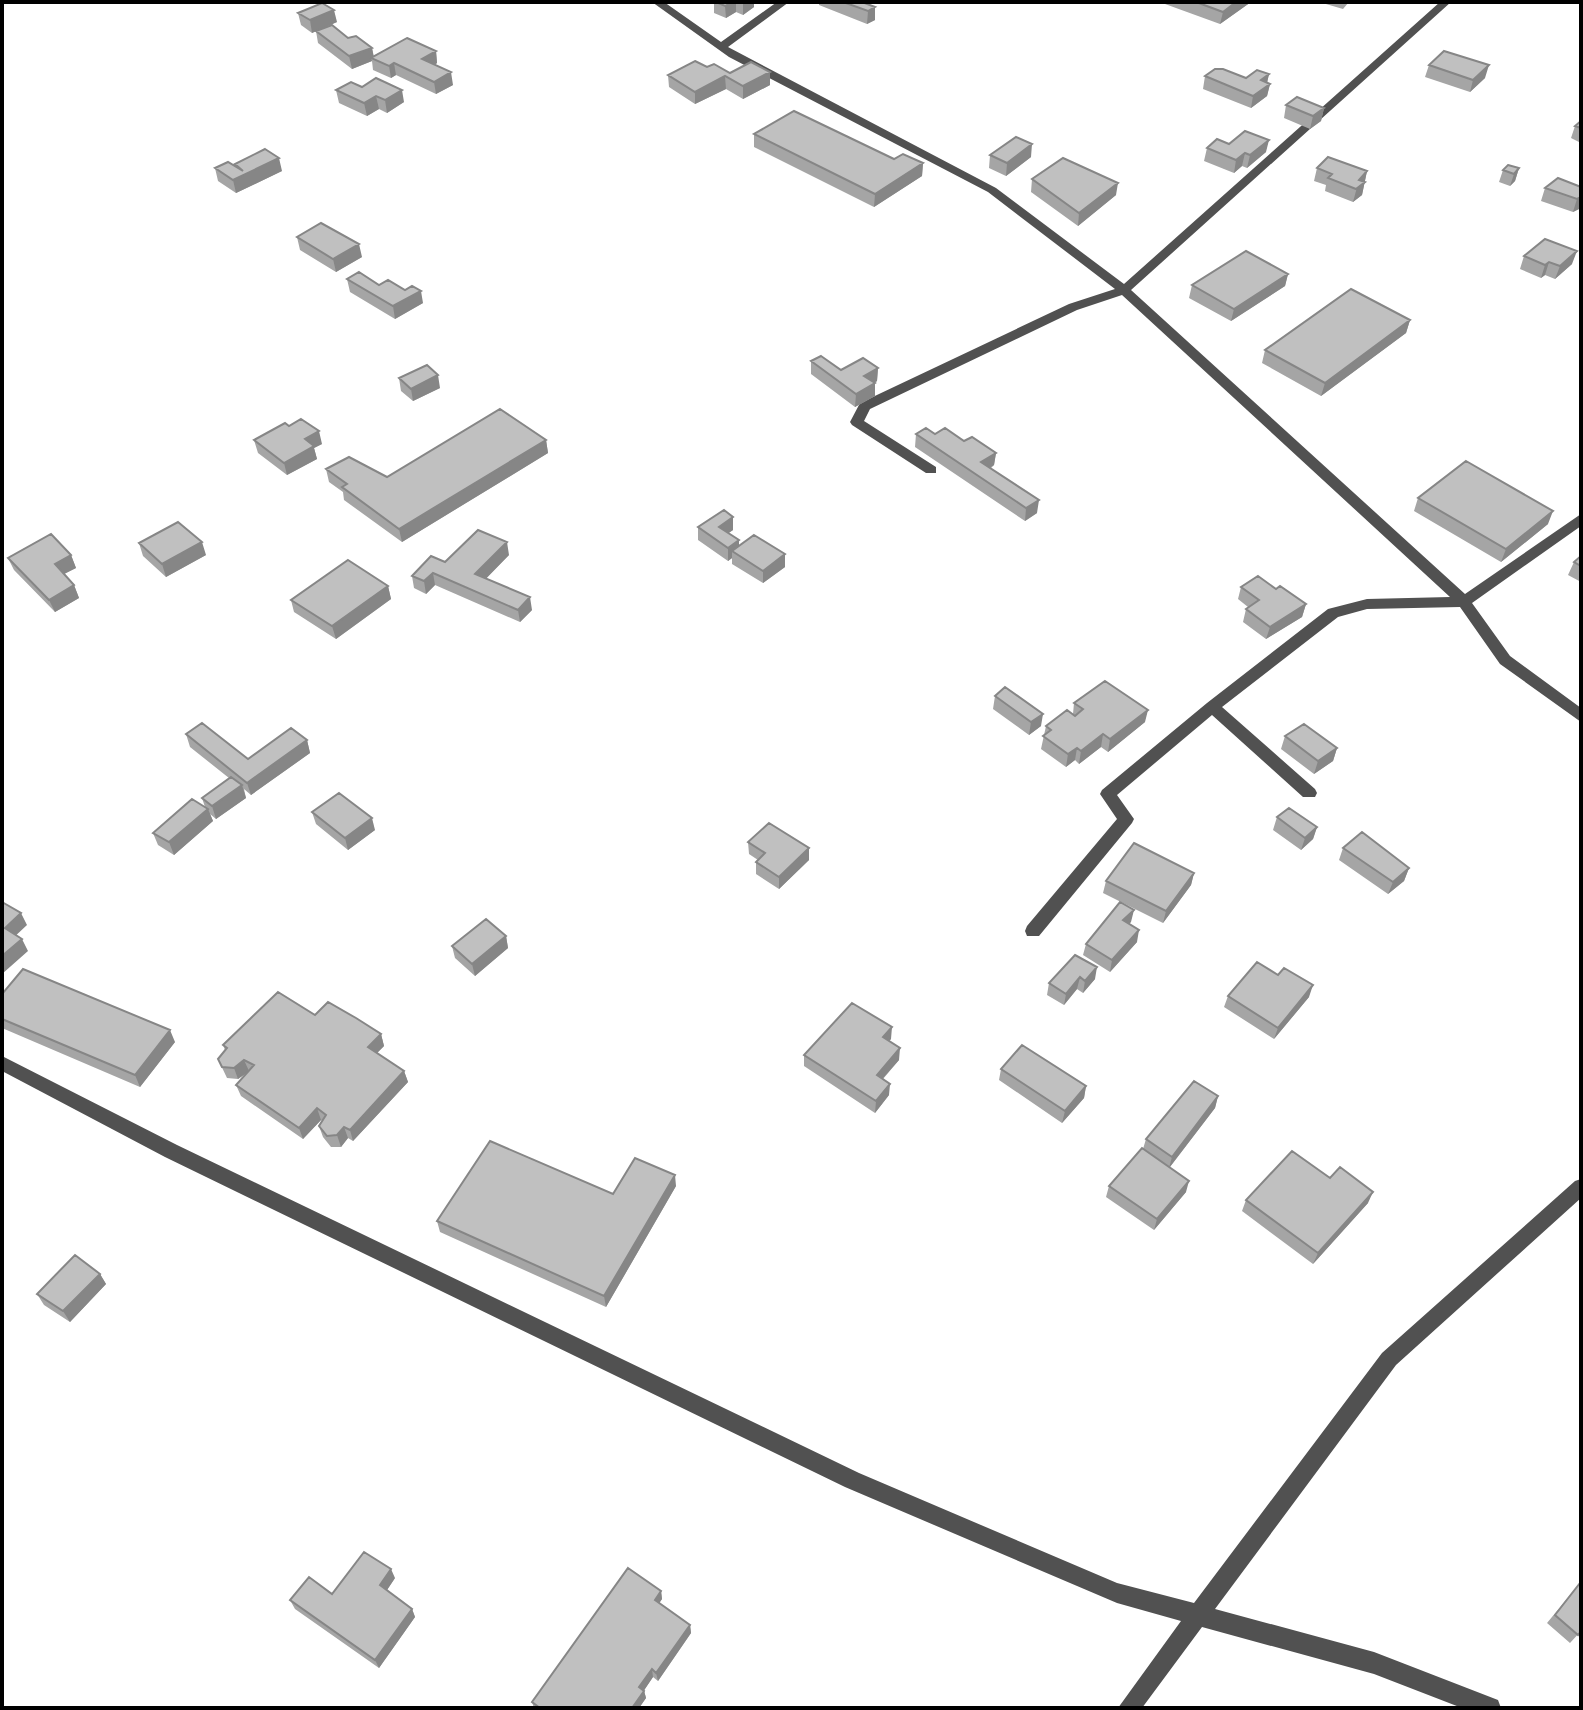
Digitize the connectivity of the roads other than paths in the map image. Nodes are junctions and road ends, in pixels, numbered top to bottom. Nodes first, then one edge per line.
1 (657, 2) edge
2 (784, 2) edge
3 (1446, 2) edge
4 (721, 47) junction
5 (1124, 290) junction
6 (931, 470) dead end
7 (1581, 519) edge
8 (1464, 602) junction
9 (1212, 707) junction
10 (1581, 716) edge
11 (1309, 793) dead end
12 (1033, 931) dead end
13 (2, 1063) edge
14 (1581, 1187) edge
15 (1201, 1616) junction
16 (1129, 1708) edge
17 (1490, 1708) edge

1 - 4 street
2 - 4 street
3 - 5 street
4 - 5 street
5 - 6 street
5 - 8 street
7 - 8 street
8 - 9 street
8 - 10 street
9 - 11 street
9 - 12 street
13 - 15 street
14 - 15 street
15 - 16 street
15 - 17 street

